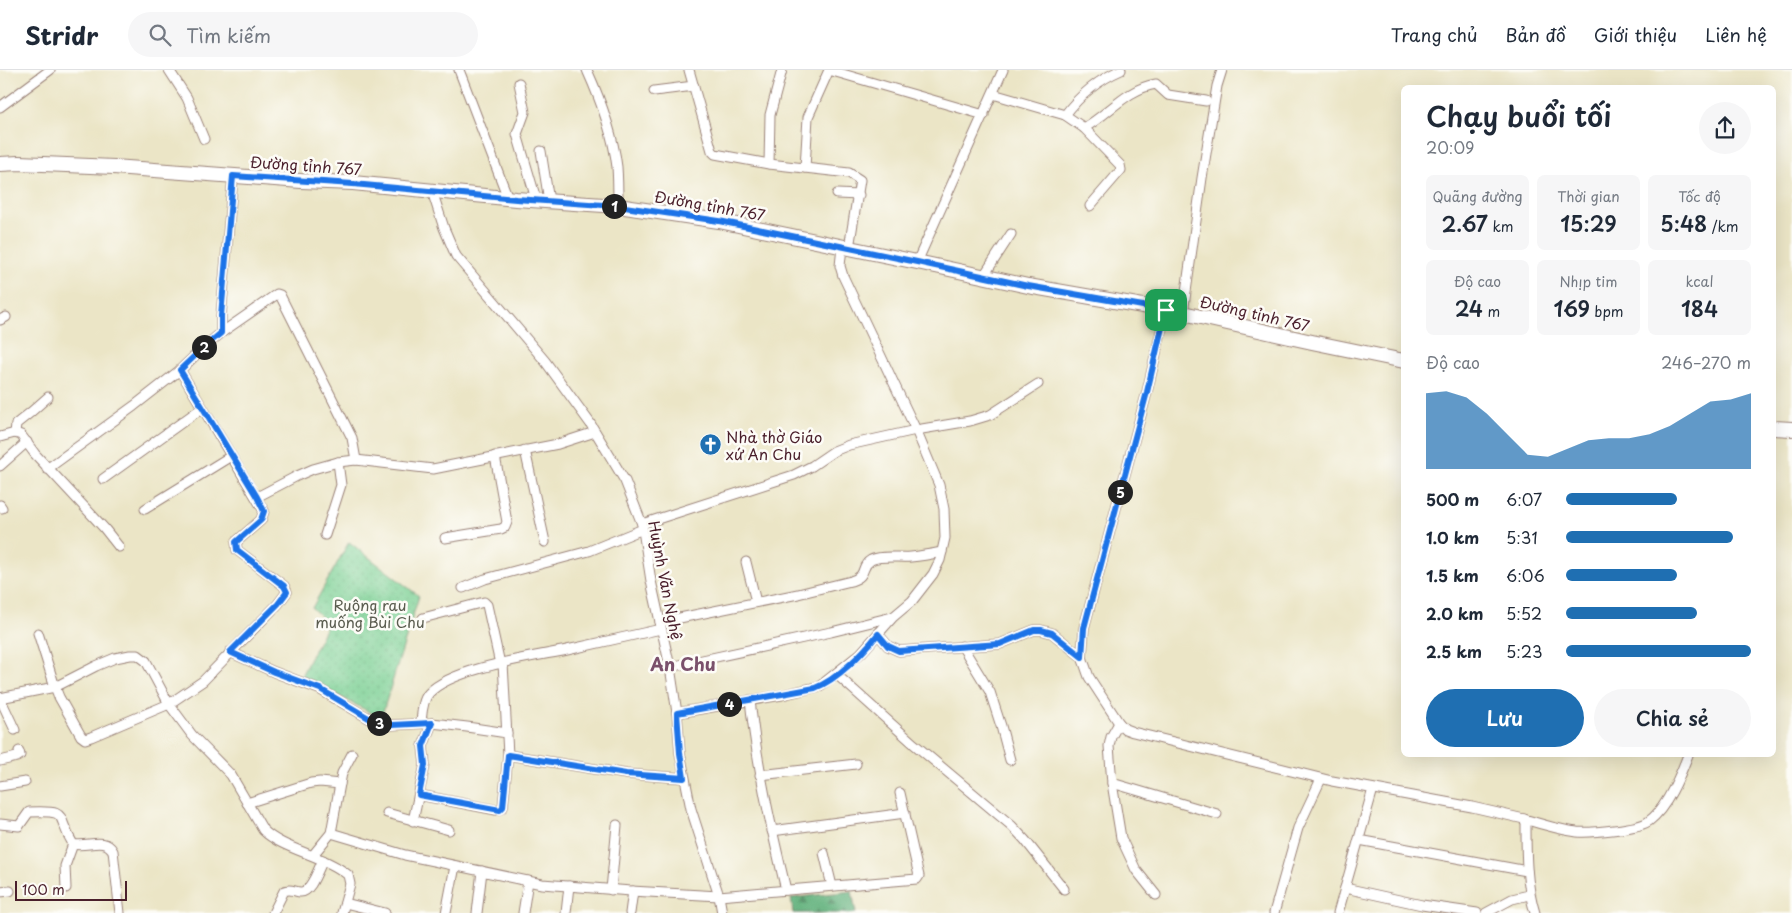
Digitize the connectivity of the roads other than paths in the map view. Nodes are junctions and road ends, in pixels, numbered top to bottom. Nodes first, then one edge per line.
1 (50, 70) edge
2 (170, 70) edge
3 (459, 70) edge
4 (587, 70) edge
5 (689, 70) edge
6 (782, 70) edge
7 (829, 70) edge
8 (1003, 70) edge
9 (1121, 70) edge
10 (1222, 70) edge
11 (519, 83) dead end
12 (694, 86) junction
13 (654, 91) dead end
14 (993, 94) junction
15 (1206, 101) dead end
16 (0, 107) edge
17 (984, 115) junction
18 (1065, 115) junction
19 (1084, 128) junction
20 (204, 139) dead end
21 (541, 151) dead end
22 (0, 164) edge
23 (769, 164) junction
24 (805, 168) junction
25 (233, 176) junction
26 (432, 191) junction
27 (837, 194) dead end
28 (859, 196) junction
29 (508, 198) junction
30 (543, 200) junction
31 (618, 206) junction
32 (1090, 206) dead end
33 (1011, 234) dead end
34 (845, 247) junction
35 (917, 262) junction
36 (983, 277) junction
37 (1166, 310) junction
38 (1183, 313) junction
39 (221, 333) junction
40 (1401, 360) edge
41 (180, 370) junction
42 (1038, 384) dead end
43 (48, 397) dead end
44 (202, 408) junction
45 (1776, 428) edge
46 (1792, 429) edge
47 (916, 430) junction
48 (15, 432) junction
49 (595, 432) junction
50 (0, 437) edge
51 (26, 442) junction
52 (525, 450) junction
53 (231, 456) junction
54 (496, 456) junction
55 (356, 460) junction
56 (338, 462) junction
57 (0, 466) edge
58 (47, 469) junction
59 (103, 479) dead end
60 (257, 497) junction
61 (145, 510) dead end
62 (643, 526) junction
63 (325, 535) dead end
64 (446, 538) dead end
65 (545, 542) dead end
66 (119, 547) dead end
67 (942, 552) junction
68 (746, 562) dead end
69 (463, 588) dead end
70 (756, 602) junction
71 (893, 617) junction
72 (423, 618) dead end
73 (660, 626) junction
74 (38, 633) dead end
75 (878, 634) junction
76 (962, 646) junction
77 (230, 652) junction
78 (1082, 657) junction
79 (501, 664) junction
80 (670, 667) junction
81 (836, 674) junction
82 (55, 687) junction
83 (0, 698) edge
84 (750, 700) junction
85 (169, 704) junction
86 (677, 713) junction
87 (421, 723) junction
88 (432, 723) junction
89 (1119, 723) junction
90 (14, 730) dead end
91 (507, 733) junction
92 (19, 751) dead end
93 (352, 754) dead end
94 (508, 755) junction
95 (1687, 757) edge
96 (1010, 760) dead end
97 (0, 761) edge
98 (856, 764) dead end
99 (760, 775) junction
100 (684, 778) junction
101 (1321, 779) junction
102 (25, 782) dead end
103 (1112, 783) junction
104 (340, 784) junction
105 (0, 786) edge
106 (1373, 789) junction
107 (900, 793) dead end
108 (419, 795) junction
109 (247, 803) junction
110 (387, 813) dead end
111 (905, 813) junction
112 (1216, 814) dead end
113 (1524, 819) junction
114 (413, 821) junction
115 (0, 824) edge
116 (617, 825) dead end
117 (449, 830) dead end
118 (772, 831) junction
119 (331, 833) junction
120 (1359, 840) junction
121 (73, 844) junction
122 (824, 853) dead end
123 (313, 855) junction
124 (323, 860) junction
125 (455, 866) junction
126 (482, 871) junction
127 (1527, 871) junction
128 (528, 881) junction
129 (569, 886) junction
130 (832, 886) junction
131 (66, 888) dead end
132 (1345, 888) junction
133 (1064, 889) dead end
134 (611, 890) junction
135 (786, 890) junction
136 (633, 892) junction
137 (1156, 895) dead end
138 (1529, 895) junction
139 (719, 896) junction
140 (345, 903) junction
141 (120, 913) edge
142 (273, 913) edge
143 (342, 913) edge
144 (385, 913) edge
145 (446, 913) edge
146 (477, 913) edge
147 (523, 913) edge
148 (566, 913) edge
149 (630, 913) edge
150 (722, 913) edge
151 (1274, 913) edge
152 (1338, 913) edge
153 (1478, 913) edge
154 (1486, 913) edge
155 (1535, 913) edge

1 - 16 street
2 - 20 street
3 - 29 street
4 - 31 street
5 - 12 street
6 - 23 street
7 - 17 street
7 - 24 street
8 - 14 street
9 - 18 street
10 - 38 street
11 - 30 street
12 - 13 street
12 - 23 street
14 - 17 street
14 - 18 street
15 - 19 street
17 - 35 street
18 - 19 street
19 - 32 street
21 - 30 street
22 - 25 main road, Đường tỉnh 767
23 - 24 street
24 - 28 street
25 - 26 main road, Đường tỉnh 767
25 - 39 street
26 - 29 main road, Đường tỉnh 767
26 - 49 street, Huỳnh Văn Nghệ
27 - 28 street
28 - 34 street
29 - 30 main road, Đường tỉnh 767
30 - 31 main road, Đường tỉnh 767
31 - 34 main road, Đường tỉnh 767
33 - 36 street
34 - 35 main road, Đường tỉnh 767
34 - 47 street
35 - 36 main road, Đường tỉnh 767
36 - 37 main road, Đường tỉnh 767
37 - 38 main road, Đường tỉnh 767
37 - 78 street
38 - 40 main road, Đường tỉnh 767
39 - 41 street
39 - 55 street
41 - 44 street
41 - 58 street
42 - 47 street
43 - 48 street
44 - 53 street
44 - 59 street
45 - 46 main road
47 - 62 street
47 - 67 street
48 - 50 street
48 - 51 street
49 - 52 street
49 - 62 street, Huỳnh Văn Nghệ
51 - 57 street
51 - 58 street
52 - 54 street
52 - 65 street
53 - 60 street
53 - 61 street
54 - 55 street
54 - 64 street
55 - 56 street
56 - 60 street
56 - 63 street
58 - 66 street
60 - 77 street
62 - 69 street
62 - 73 street, Huỳnh Văn Nghệ
67 - 70 street
67 - 71 street
68 - 70 street
70 - 73 street
71 - 75 street
71 - 80 street
72 - 79 street
73 - 79 street
73 - 80 street, Huỳnh Văn Nghệ
74 - 82 street
75 - 76 street
75 - 81 street
76 - 78 street
76 - 96 street
77 - 85 street
77 - 87 street
78 - 89 street
79 - 87 street
79 - 91 street
80 - 86 street, Huỳnh Văn Nghệ
81 - 84 street
81 - 133 street
82 - 83 street
82 - 85 street
82 - 85 street
83 - 90 street
84 - 86 street
84 - 99 street
85 - 109 street
86 - 100 street, Huỳnh Văn Nghệ
87 - 88 street
88 - 91 street
88 - 108 street
89 - 101 street
89 - 103 street
91 - 94 street
92 - 97 street
93 - 104 street
94 - 100 street
94 - 108 street
95 - 113 street
98 - 99 street
99 - 118 street
100 - 139 street, Huỳnh Văn Nghệ
101 - 106 street
101 - 151 street
102 - 105 street
103 - 112 street
103 - 137 street
104 - 109 street
104 - 119 street
106 - 113 street
106 - 120 street
107 - 111 street
108 - 114 street
109 - 123 street
110 - 114 street
111 - 118 street
111 - 130 street
113 - 127 street
114 - 117 street
115 - 121 street
116 - 134 street
118 - 135 street
119 - 123 street
119 - 125 street
120 - 127 street
120 - 132 street
121 - 131 street
121 - 141 street
122 - 130 street
123 - 124 street
124 - 140 street
124 - 142 street
125 - 126 street
125 - 145 street
126 - 128 street
126 - 146 street
127 - 138 street
128 - 129 street
128 - 147 street
129 - 134 street
129 - 148 street
130 - 135 street
132 - 152 street
132 - 153 street
134 - 136 street
135 - 139 street
136 - 139 street
136 - 149 street
138 - 154 street
138 - 155 street
139 - 150 street, Huỳnh Văn Nghệ
140 - 143 street
140 - 144 street

